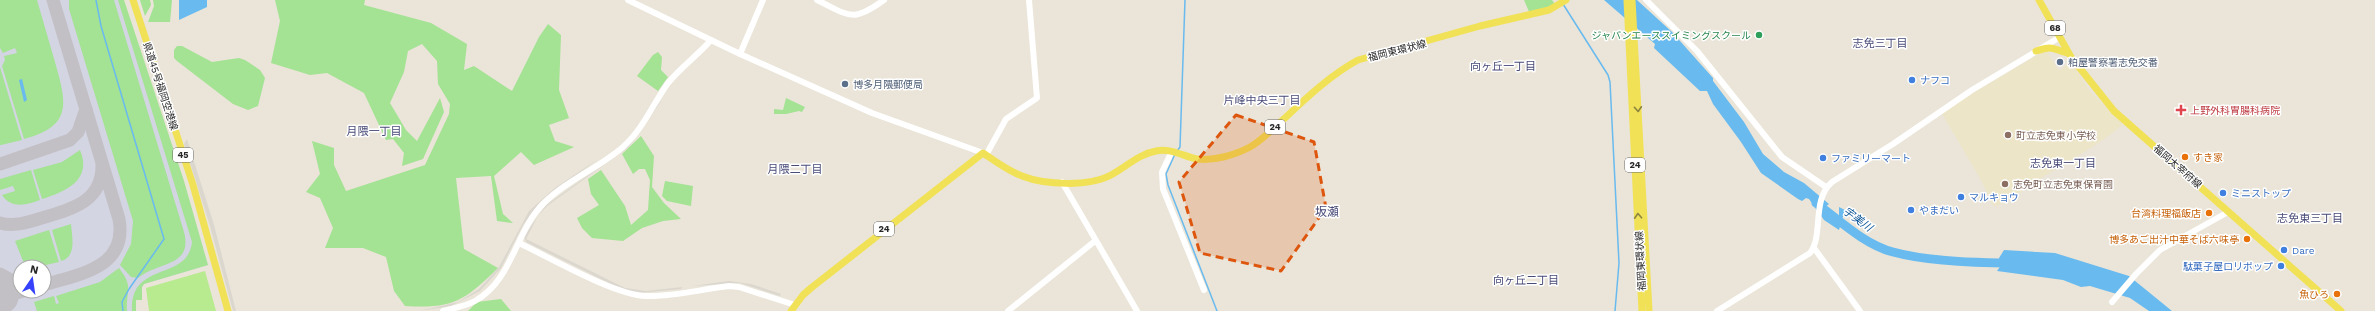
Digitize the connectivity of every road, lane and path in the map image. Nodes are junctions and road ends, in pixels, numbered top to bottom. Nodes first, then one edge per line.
1 (133, 0) edge
2 (628, 0) edge
3 (763, 0) edge
4 (817, 0) edge
5 (884, 0) edge
6 (1029, 0) edge
7 (1566, 0) edge
8 (1626, 0) edge
9 (1632, 0) edge
10 (1646, 0) edge
11 (2039, 0) edge
12 (2060, 37) junction
13 (711, 40) junction
14 (2036, 52) junction
15 (2068, 53) junction
16 (740, 54) junction
17 (1172, 151) junction
18 (984, 154) junction
19 (1062, 182) junction
20 (1825, 188) junction
21 (2228, 212) junction
22 (1096, 241) junction
23 (519, 243) junction
24 (1814, 248) junction
25 (1204, 290) dead end
26 (2112, 302) dead end
27 (793, 308) edge
28 (228, 311) edge
29 (444, 311) edge
30 (1008, 311) edge
31 (1137, 311) edge
32 (1642, 311) edge
33 (1649, 311) edge
34 (1717, 311) edge
35 (1860, 311) edge
36 (2341, 311) edge

1 - 28 main road, 県道45号福岡空港線 / 45
2 - 13 street
3 - 16 street
4 - 5 street
6 - 18 street
7 - 17 main road, 福岡東環状線 / 24
32 -> 8 main road, 福岡東環状線 / 24
9 -> 33 main road, 福岡東環状線 / 24
10 - 20 street
11 - 12 main road, 福岡太宰府線 / 68
12 - 14 street
12 - 15 main road, 福岡太宰府線 / 68
13 - 16 street
13 - 23 street
14 - 15 main road
14 - 20 street
15 - 21 main road, 福岡太宰府線 / 68
16 - 18 street
17 - 19 main road, 福岡東環状線 / 24
17 - 25 street
18 - 19 main road, 福岡東環状線 / 24
18 - 27 main road, 24
19 - 22 street
20 - 24 street
21 - 26 street
21 - 36 main road, 福岡太宰府線 / 68
22 - 30 street
22 - 31 street
23 - 27 street
23 - 29 street
24 - 34 street
24 - 35 street

